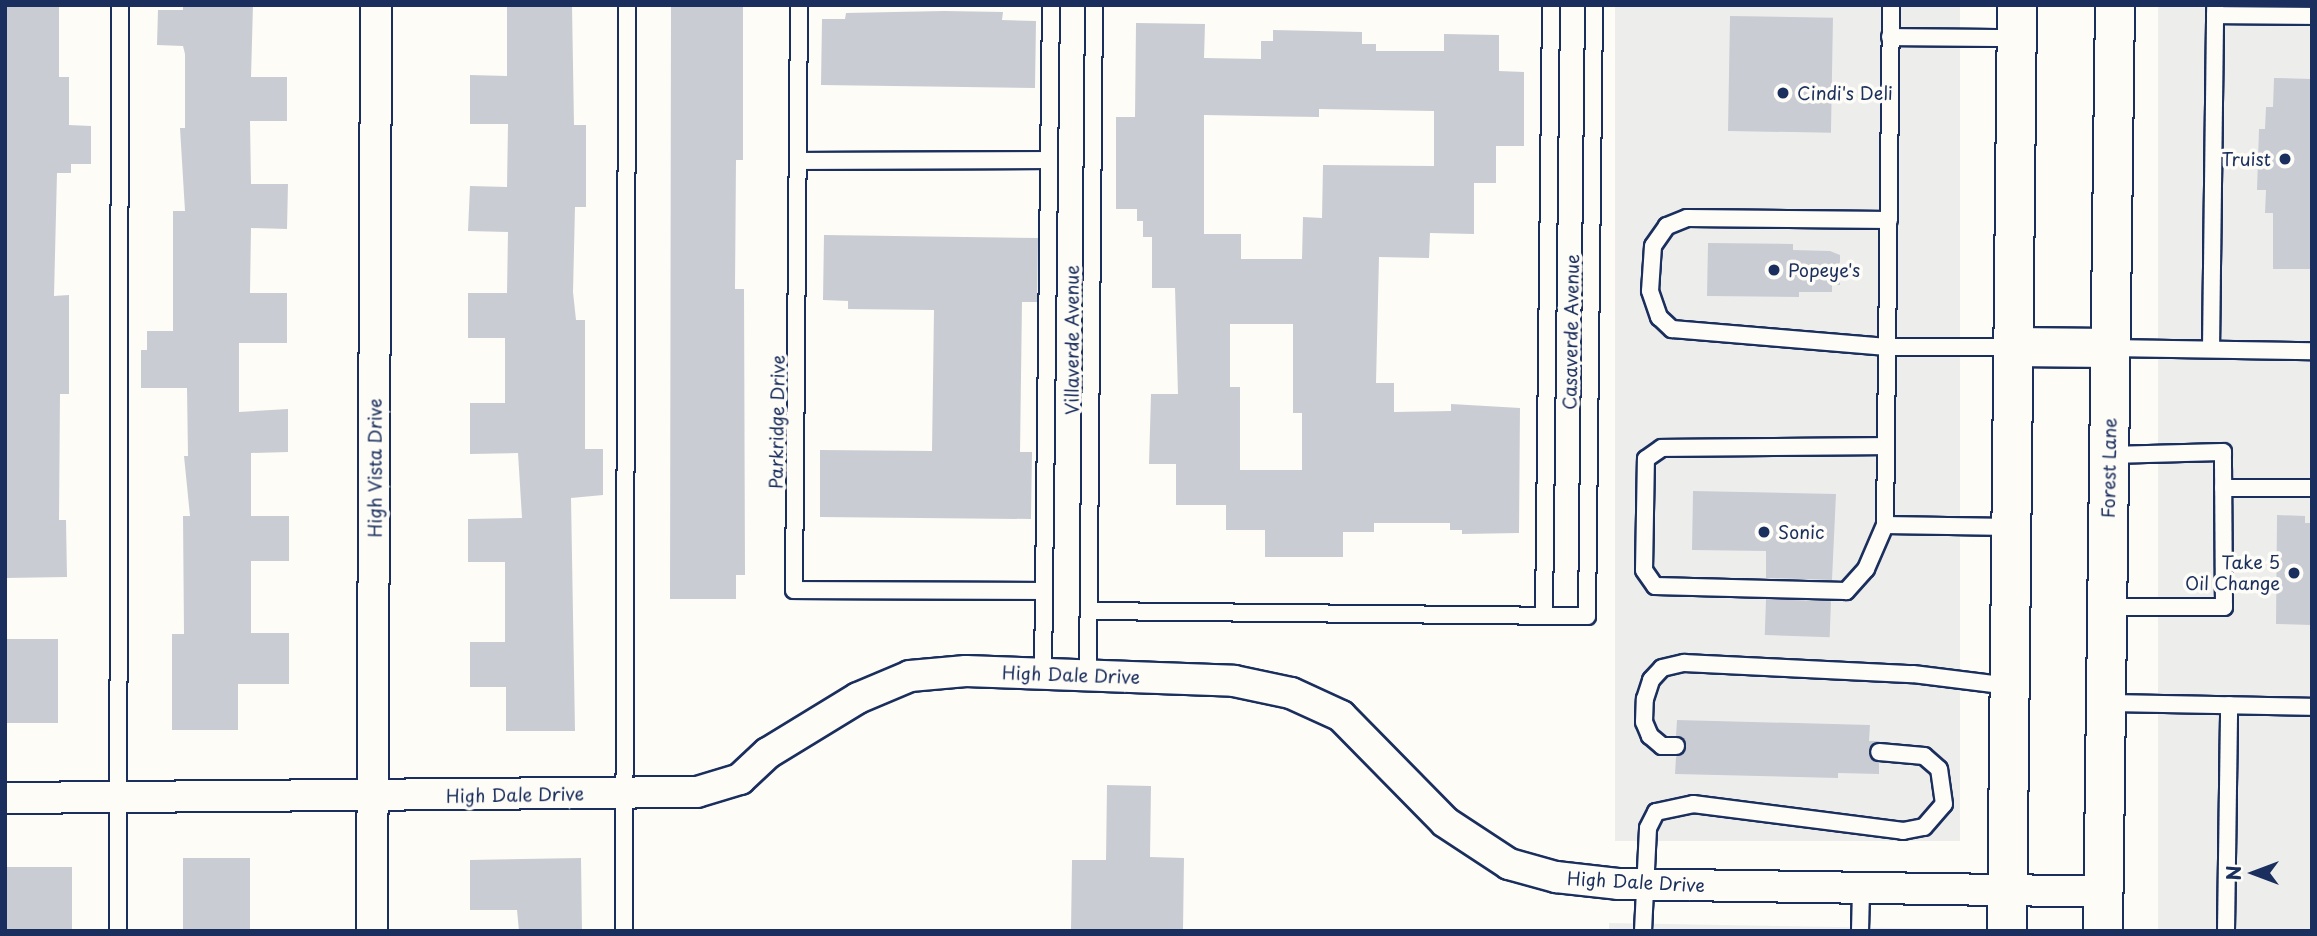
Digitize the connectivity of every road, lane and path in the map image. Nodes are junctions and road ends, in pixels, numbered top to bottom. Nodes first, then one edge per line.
1 (120, 5) edge
2 (376, 5) edge
3 (627, 5) edge
4 (799, 5) edge
5 (1051, 5) edge
6 (1094, 5) edge
7 (1551, 5) edge
8 (1594, 5) edge
9 (1891, 5) edge
10 (2115, 5) edge
11 (2215, 10) edge
12 (2312, 16) edge
13 (2017, 22) edge
14 (1891, 37) junction
15 (1048, 160) junction
16 (800, 161) junction
17 (1889, 220) junction
18 (1887, 347) junction
19 (2013, 347) junction
20 (2110, 348) junction
21 (2211, 349) junction
22 (2312, 351) edge
23 (1885, 446) junction
24 (2109, 455) junction
25 (2223, 488) junction
26 (2312, 488) edge
27 (1885, 525) junction
28 (2011, 527) junction
29 (1042, 591) junction
30 (2107, 607) junction
31 (1089, 611) junction
32 (1544, 615) junction
33 (1043, 675) junction
34 (1088, 676) junction
35 (2010, 687) junction
36 (2106, 703) junction
37 (2229, 705) junction
38 (2312, 707) edge
39 (1676, 746) dead end
40 (1879, 752) dead end
41 (625, 793) junction
42 (5, 797) edge
43 (120, 797) junction
44 (374, 797) junction
45 (1644, 884) junction
46 (1861, 889) junction
47 (2104, 892) junction
48 (2008, 893) junction
49 (118, 931) edge
50 (372, 931) edge
51 (624, 931) edge
52 (1643, 931) edge
53 (1860, 931) edge
54 (2007, 931) edge
55 (2103, 931) edge
56 (2226, 931) edge

1 - 43 lane
2 - 44 street, High Vista Drive
3 - 41 lane
4 - 16 lane, Parkridge Drive
5 - 15 lane
6 - 31 lane, Villaverde Avenue
7 - 32 lane, Casaverde Avenue
8 - 32 lane, Casaverde Avenue
9 - 14 lane
10 - 20 main road, Forest Lane
11 - 12 lane
11 - 21 lane
13 - 14 lane
13 - 19 main road
14 - 17 lane
15 - 16 lane
15 - 29 lane
16 - 29 lane, Parkridge Drive
17 - 18 lane
17 - 18 lane
18 - 19 lane
18 - 23 lane
19 - 20 main road
19 - 28 main road
20 - 21 lane
20 - 24 main road, Forest Lane
21 - 22 lane
23 - 27 lane
23 - 27 lane
24 - 25 lane
24 - 30 main road, Forest Lane
25 - 26 lane
25 - 30 lane
27 - 28 lane
28 - 35 main road
29 - 33 lane
30 - 36 main road, Forest Lane
31 - 32 lane, Casaverde Avenue
31 - 34 lane, Villaverde Avenue
33 - 34 street, High Dale Drive
33 - 41 street, High Dale Drive
34 - 45 street, High Dale Drive
35 - 39 lane
35 - 48 main road
36 - 37 lane
36 - 47 main road, Forest Lane
37 - 38 lane
37 - 56 lane
40 - 45 lane
41 - 44 street, High Dale Drive
41 - 51 lane
42 - 43 street, High Dale Drive
43 - 44 street, High Dale Drive
43 - 49 lane
44 - 50 street, High Vista Drive
45 - 46 street, High Dale Drive
45 - 52 lane
46 - 48 street, High Dale Drive
46 - 53 lane
47 - 48 street, High Dale Drive
47 - 55 main road, Forest Lane
48 - 54 main road

